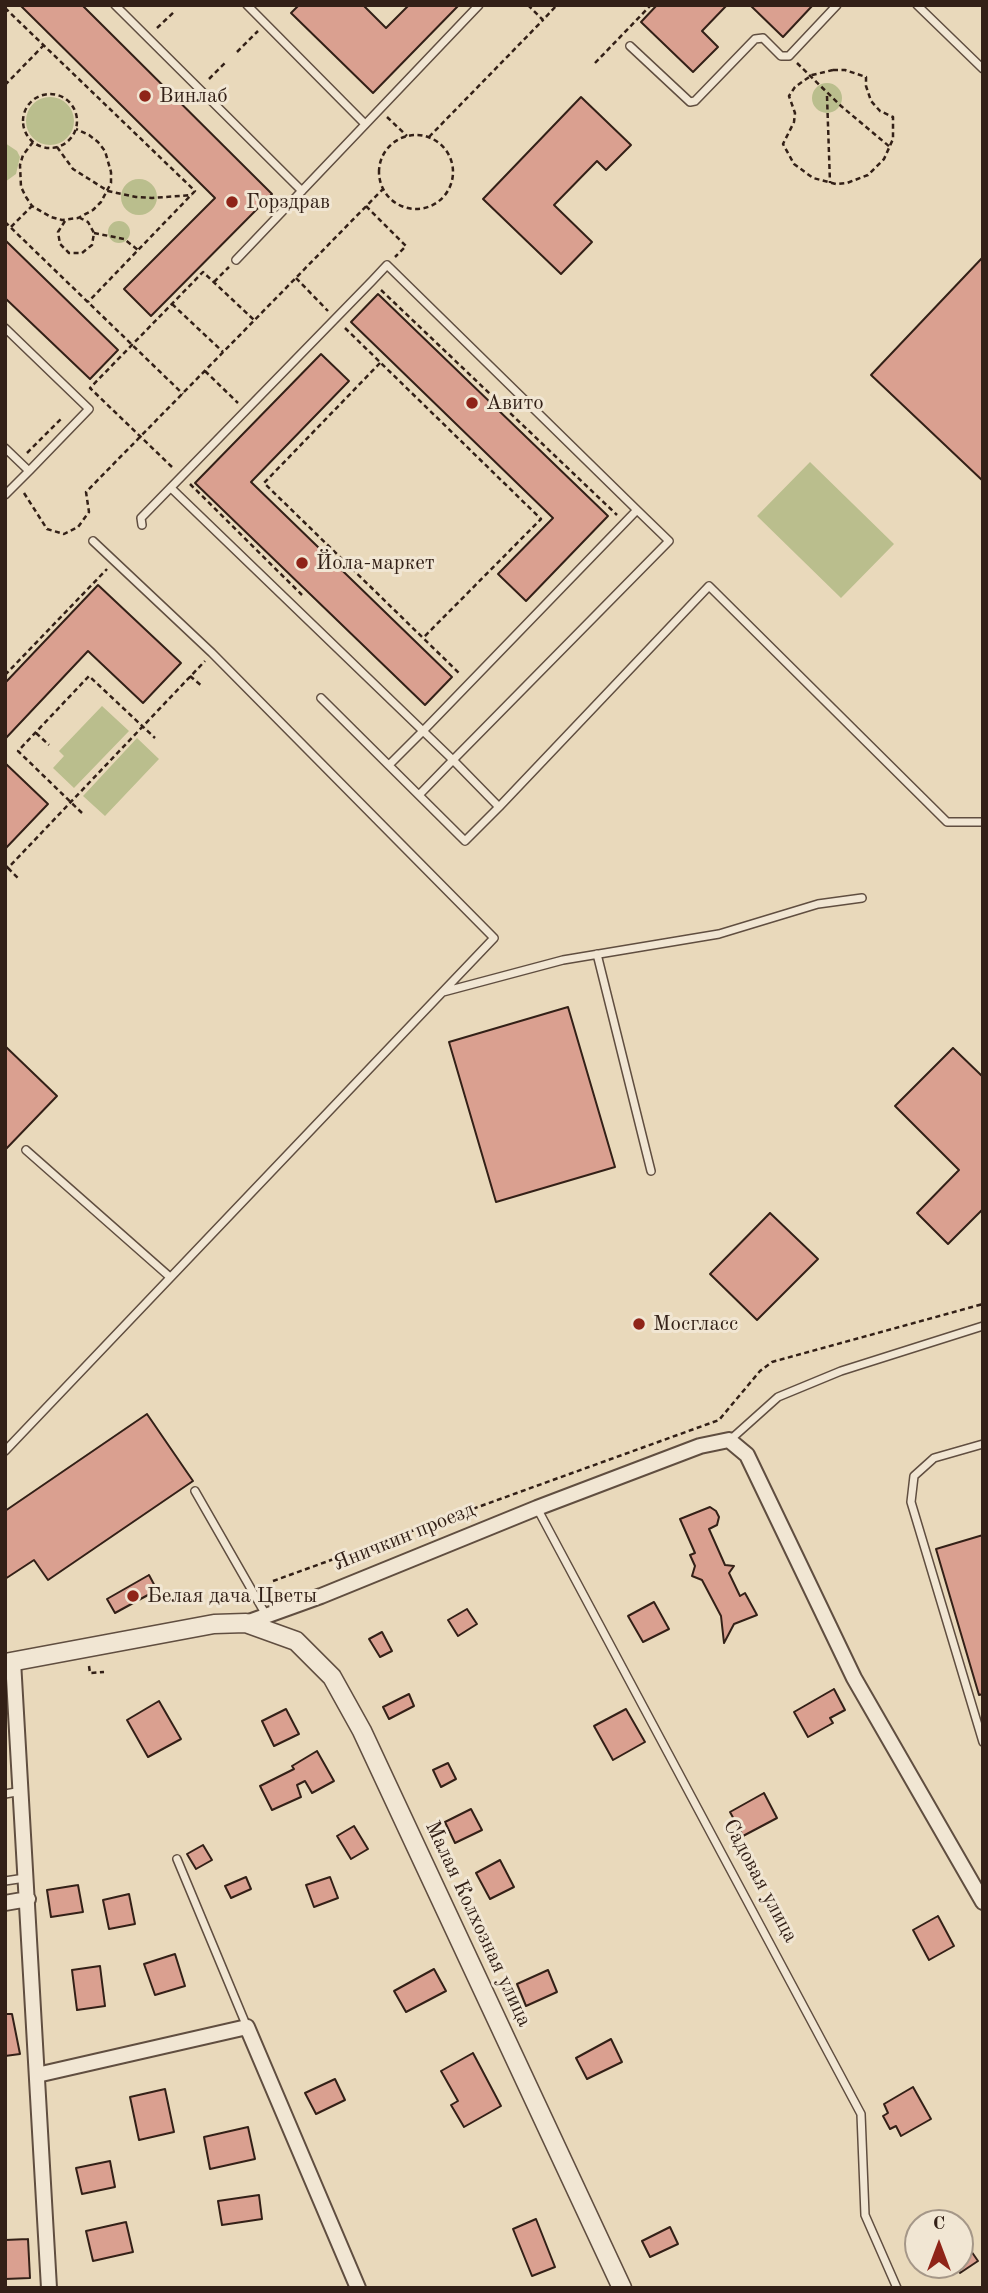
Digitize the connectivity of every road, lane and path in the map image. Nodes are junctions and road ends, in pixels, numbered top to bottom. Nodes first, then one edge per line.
1 (115, 5) edge
2 (247, 5) edge
3 (479, 5) edge
4 (528, 5) edge
5 (557, 5) edge
6 (651, 5) edge
7 (837, 5) edge
8 (917, 5) edge
9 (5, 8) edge
10 (175, 11) dead end
11 (543, 20) junction
12 (155, 31) dead end
13 (258, 31) dead end
14 (44, 45) junction
15 (630, 46) dead end
16 (237, 52) dead end
17 (789, 55) junction
18 (226, 62) dead end
19 (596, 63) dead end
20 (983, 69) edge
21 (810, 76) junction
22 (206, 82) dead end
23 (5, 85) edge
24 (827, 93) junction
25 (386, 116) dead end
26 (365, 124) junction
27 (76, 129) junction
28 (407, 136) junction
29 (429, 137) junction
30 (33, 142) junction
31 (57, 147) junction
32 (890, 147) junction
33 (830, 183) junction
34 (383, 188) junction
35 (108, 191) junction
36 (302, 191) junction
37 (192, 194) junction
38 (32, 206) junction
39 (366, 206) junction
40 (78, 218) junction
41 (68, 219) junction
42 (5, 222) edge
43 (11, 228) junction
44 (94, 233) junction
45 (138, 250) junction
46 (236, 260) joint
47 (387, 265) junction
48 (296, 278) junction
49 (372, 281) junction
50 (214, 282) junction
51 (88, 302) junction
52 (172, 304) junction
53 (335, 318) junction
54 (254, 320) junction
55 (5, 328) edge
56 (132, 345) junction
57 (223, 352) junction
58 (381, 363) junction
59 (205, 371) junction
60 (90, 388) junction
61 (183, 394) junction
62 (79, 400) junction
63 (245, 411) junction
64 (141, 437) junction
65 (5, 448) edge
66 (19, 461) junction
67 (29, 471) junction
68 (181, 476) junction
69 (18, 482) junction
70 (171, 488) junction
71 (5, 495) edge
72 (637, 510) junction
73 (617, 515) dead end
74 (142, 525) dead end
75 (93, 541) dead end
76 (114, 561) junction
77 (308, 601) dead end
78 (423, 638) junction
79 (212, 653) junction
80 (5, 675) edge
81 (190, 676) junction
82 (463, 677) dead end
83 (202, 687) dead end
84 (321, 698) dead end
85 (142, 726) junction
86 (423, 731) junction
87 (36, 733) junction
88 (155, 738) dead end
89 (49, 745) dead end
90 (453, 760) junction
91 (389, 765) junction
92 (419, 795) junction
93 (71, 802) junction
94 (499, 807) junction
95 (82, 813) dead end
96 (983, 822) edge
97 (7, 867) edge
98 (20, 880) dead end
99 (862, 898) dead end
100 (597, 954) junction
101 (442, 992) junction
102 (26, 1150) dead end
103 (651, 1171) dead end
104 (170, 1277) junction
105 (983, 1304) edge
106 (983, 1326) edge
107 (729, 1440) junction
108 (983, 1444) edge
109 (5, 1451) edge
110 (195, 1491) dead end
111 (537, 1508) junction
112 (273, 1581) dead end
113 (266, 1616) junction
114 (246, 1623) junction
115 (9, 1662) edge
116 (11, 1698) edge
117 (983, 1742) edge
118 (22, 1791) junction
119 (5, 1794) edge
120 (177, 1859) dead end
121 (27, 1877) junction
122 (5, 1881) edge
123 (28, 1899) junction
124 (983, 1902) edge
125 (5, 1903) edge
126 (247, 2027) junction
127 (37, 2075) junction
128 (48, 2288) edge
129 (358, 2288) edge
130 (622, 2288) edge
131 (897, 2288) edge

1 - 36 lane
2 - 26 lane
3 - 26 lane
4 - 11 path
5 - 11 path
6 - 19 path
7 - 17 lane
8 - 20 lane
9 - 14 path
10 - 12 path
11 - 29 path
13 - 16 path
14 - 23 path
14 - 37 path
15 - 17 lane
17 - 21 path
18 - 22 path
21 - 24 path
21 - 32 path
21 - 33 path
24 - 32 path
24 - 33 path
25 - 28 path
26 - 36 lane
27 - 30 path
27 - 31 path
27 - 35 path
28 - 29 path
28 - 34 path
29 - 34 path
30 - 31 path
30 - 38 path
31 - 35 path
32 - 33 path
34 - 39 path
35 - 37 path
35 - 40 path
36 - 46 lane
37 - 45 path
38 - 41 path
38 - 43 path
39 - 47 path
39 - 48 path
40 - 41 path
40 - 44 path
41 - 44 path
42 - 43 path
43 - 51 path
44 - 45 path
45 - 51 path
46 - 50 path
47 - 49 lane
47 - 72 lane
48 - 53 path
48 - 54 path
49 - 53 lane
49 - 73 path
50 - 52 path
50 - 54 path
51 - 56 path
52 - 56 path
52 - 57 path
53 - 58 path
53 - 63 lane
54 - 57 path
55 - 62 lane
56 - 60 path
56 - 61 path
57 - 59 path
58 - 78 path
58 - 78 path
59 - 61 path
59 - 63 path
60 - 62 path
60 - 64 path
61 - 64 path
62 - 66 path
62 - 67 lane
63 - 68 lane
64 - 68 path
64 - 69 path
65 - 66 lane
66 - 67 lane
67 - 69 lane
68 - 70 lane
68 - 77 path
69 - 71 lane
70 - 74 lane
70 - 86 lane
72 - 86 lane
72 - 90 lane
75 - 76 lane
76 - 79 lane
76 - 80 path
78 - 82 path
79 - 81 path
79 - 101 lane
81 - 83 path
81 - 85 path
84 - 91 lane
85 - 87 path
85 - 88 path
85 - 93 path
86 - 90 lane
86 - 91 lane
87 - 89 path
87 - 93 path
90 - 92 lane
90 - 94 lane
91 - 92 lane
92 - 94 lane
93 - 95 path
93 - 97 path
94 - 96 lane
97 - 98 path
99 - 100 lane
100 - 101 lane
100 - 103 lane
101 - 104 lane
102 - 104 lane
104 - 109 lane
105 - 112 path
106 - 107 lane
107 - 111 street, Яничкин проезд
107 - 124 street
108 - 117 lane
110 - 113 lane
111 - 113 street, Яничкин проезд
111 - 131 lane, Садовая улица
113 - 114 street, Яничкин проезд
114 - 115 street, Яничкин проезд
114 - 130 street, Малая Колхозная улица
115 - 116 street
116 - 118 street
118 - 119 lane
118 - 121 street
120 - 126 lane
121 - 122 lane
121 - 123 street
123 - 125 street
123 - 127 street
126 - 127 street
126 - 129 street
127 - 128 street

